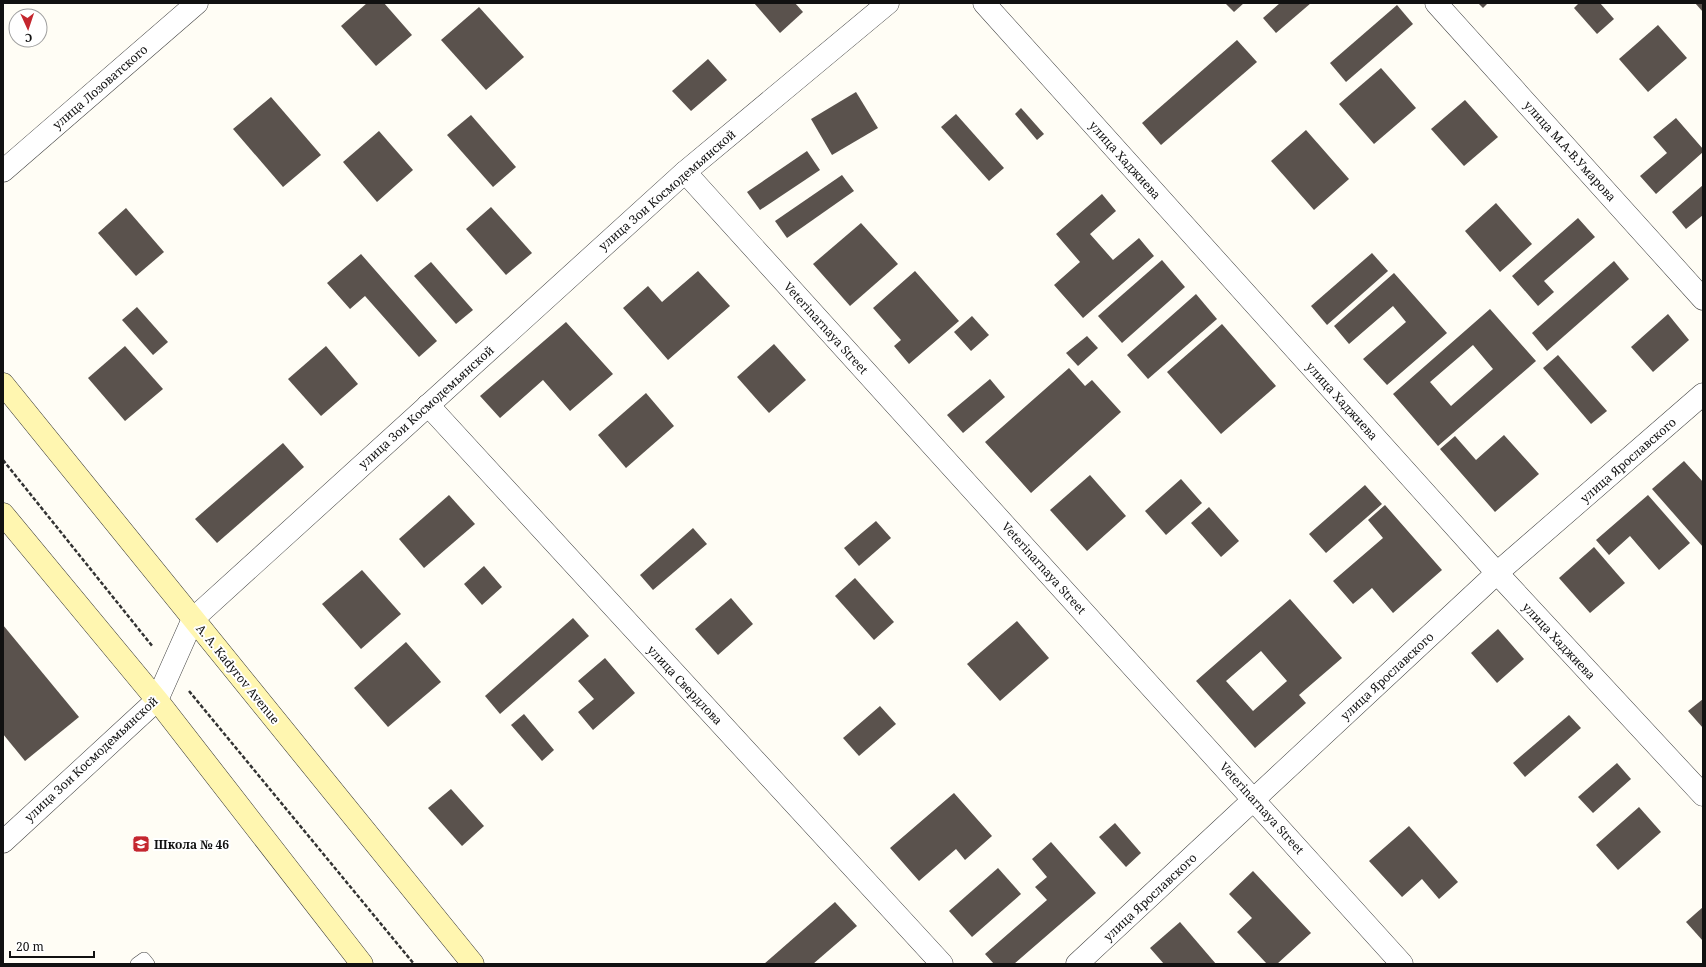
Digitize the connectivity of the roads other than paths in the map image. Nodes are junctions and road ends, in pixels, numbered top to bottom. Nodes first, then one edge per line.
1 (197, 3) edge
2 (888, 3) edge
3 (984, 3) edge
4 (1436, 3) edge
5 (3, 171) edge
6 (685, 172) junction
7 (1703, 298) edge
8 (3, 384) edge
9 (1703, 394) edge
10 (428, 405) junction
11 (3, 514) edge
12 (1497, 573) junction
13 (193, 619) junction
14 (157, 700) junction
15 (1703, 795) edge
16 (1254, 800) junction
17 (3, 842) edge
18 (137, 964) edge
19 (148, 964) edge
20 (362, 964) edge
21 (473, 964) edge
22 (942, 964) edge
23 (1077, 964) edge
24 (1402, 964) edge

1 - 5 street, улица Лозоватского
2 - 6 street, улица Зои Космодемьянской
3 - 12 street, улица Хаджиева
4 - 7 street, улица М.А-В.Умарова
6 - 10 street, улица Зои Космодемьянской
6 - 16 street, Veterinarnaya Street
8 - 13 street, A. A. Kadyrov Avenue
9 - 12 street, улица Ярославского
10 - 13 street, улица Зои Космодемьянской
10 - 22 street, улица Свердлова
11 - 14 street
12 - 15 street, улица Хаджиева
12 - 16 street, улица Ярославского
13 - 14 street, улица Зои Космодемьянской
13 - 21 street, A. A. Kadyrov Avenue
14 - 17 street, улица Зои Космодемьянской
14 - 20 street
16 - 23 street, улица Ярославского
16 - 24 street, Veterinarnaya Street
18 - 19 lane

